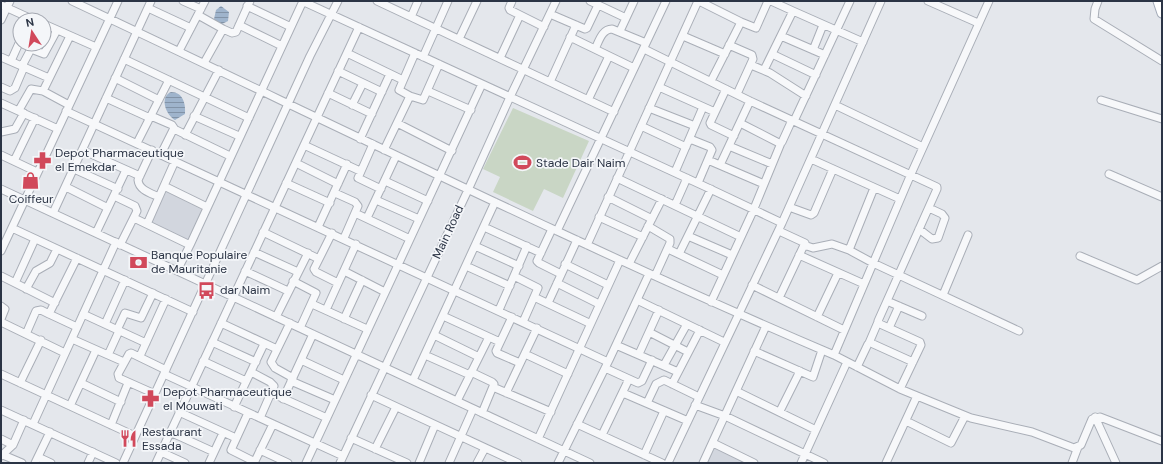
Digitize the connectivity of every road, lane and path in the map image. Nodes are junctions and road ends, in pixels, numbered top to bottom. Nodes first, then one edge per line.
1 (72, 1) edge
2 (118, 1) edge
3 (183, 1) edge
4 (205, 1) edge
5 (303, 1) edge
6 (338, 1) edge
7 (418, 1) edge
8 (448, 1) edge
9 (477, 1) edge
10 (512, 1) edge
11 (590, 1) edge
12 (634, 1) edge
13 (666, 1) edge
14 (699, 1) edge
15 (770, 1) edge
16 (850, 1) edge
17 (881, 1) edge
18 (928, 1) edge
19 (989, 1) edge
20 (1098, 1) edge
21 (1158, 1) edge
22 (381, 2) edge
23 (555, 2) edge
24 (781, 3) edge
25 (85, 4) edge
26 (150, 4) edge
27 (249, 4) edge
28 (6, 5) edge
29 (598, 5) junction
30 (793, 11) junction
31 (19, 12) edge
32 (199, 12) junction
33 (1162, 13) edge
34 (550, 14) junction
35 (331, 15) junction
36 (520, 15) junction
37 (411, 17) junction
38 (110, 18) junction
39 (626, 18) junction
40 (1, 20) edge
41 (741, 22) junction
42 (978, 24) junction
43 (239, 25) junction
44 (576, 25) junction
45 (823, 25) junction
46 (291, 27) junction
47 (359, 27) junction
48 (544, 27) junction
49 (52, 28) edge
50 (191, 28) junction
51 (223, 29) junction
52 (435, 29) junction
53 (57, 30) junction
54 (137, 30) junction
55 (620, 31) junction
56 (837, 31) junction
57 (70, 36) junction
58 (682, 36) junction
59 (781, 36) junction
60 (570, 37) junction
61 (459, 39) junction
62 (863, 42) junction
63 (730, 45) junction
64 (282, 46) junction
65 (645, 46) junction
66 (96, 47) junction
67 (595, 49) junction
68 (813, 50) junction
69 (178, 51) junction
70 (15, 52) edge
71 (347, 53) junction
72 (415, 53) junction
73 (725, 54) junction
74 (772, 54) junction
75 (825, 55) junction
76 (609, 56) junction
77 (1, 57) edge
78 (423, 57) junction
79 (500, 58) junction
80 (124, 59) junction
81 (11, 61) junction
82 (1162, 61) edge
83 (670, 62) junction
84 (204, 64) junction
85 (439, 64) junction
86 (751, 65) junction
87 (23, 67) junction
88 (634, 68) junction
89 (523, 69) junction
90 (219, 70) junction
91 (764, 70) junction
92 (338, 72) junction
93 (390, 74) junction
94 (816, 75) junction
95 (49, 78) junction
96 (115, 78) junction
97 (169, 80) junction
98 (402, 80) junction
99 (711, 81) junction
100 (550, 82) junction
101 (363, 83) junction
102 (482, 84) junction
103 (1, 87) edge
104 (659, 87) junction
105 (726, 89) junction
106 (43, 91) junction
107 (260, 91) junction
108 (428, 91) junction
109 (382, 92) junction
110 (328, 93) junction
111 (737, 94) junction
112 (410, 96) junction
113 (806, 96) junction
114 (205, 97) junction
115 (510, 97) junction
116 (106, 98) junction
117 (159, 100) junction
118 (588, 100) junction
119 (1101, 100) dead end
120 (750, 101) junction
121 (1, 103) edge
122 (352, 104) junction
123 (288, 105) junction
124 (835, 105) junction
125 (703, 107) junction
126 (68, 108) junction
127 (649, 108) junction
128 (471, 110) junction
129 (22, 111) junction
130 (614, 112) junction
131 (715, 112) junction
132 (372, 114) junction
133 (194, 116) junction
134 (150, 117) junction
135 (35, 118) junction
136 (249, 118) junction
137 (316, 118) junction
138 (1162, 119) edge
139 (793, 121) junction
140 (94, 123) junction
141 (397, 123) junction
142 (740, 123) junction
143 (641, 126) junction
144 (695, 126) junction
145 (58, 129) junction
146 (174, 129) junction
147 (1, 132) edge
148 (822, 133) junction
149 (185, 135) junction
150 (239, 136) junction
151 (734, 136) junction
152 (360, 139) junction
153 (602, 139) junction
154 (690, 139) junction
155 (137, 143) junction
156 (781, 143) junction
157 (373, 144) junction
158 (304, 145) junction
159 (729, 146) junction
160 (686, 147) junction
161 (923, 147) junction
162 (82, 150) junction
163 (152, 150) junction
164 (384, 150) junction
165 (452, 151) junction
166 (629, 152) junction
167 (161, 154) junction
168 (1, 155) edge
169 (230, 156) junction
170 (396, 156) junction
171 (811, 159) junction
172 (175, 160) junction
173 (708, 160) junction
174 (14, 161) junction
175 (296, 164) junction
176 (347, 164) junction
177 (772, 164) junction
178 (720, 165) junction
179 (74, 169) junction
180 (833, 169) junction
181 (126, 170) junction
182 (360, 171) junction
183 (37, 172) junction
184 (675, 172) junction
185 (910, 174) junction
186 (1109, 174) dead end
187 (140, 176) junction
188 (439, 176) junction
189 (617, 178) junction
190 (686, 178) junction
191 (219, 180) junction
192 (385, 181) junction
193 (286, 183) junction
194 (698, 183) junction
195 (338, 184) junction
196 (764, 184) junction
197 (164, 186) junction
198 (66, 187) junction
199 (874, 188) junction
200 (1, 189) edge
201 (381, 189) junction
202 (711, 189) junction
203 (468, 190) junction
204 (116, 192) junction
205 (335, 193) junction
206 (248, 194) junction
207 (159, 197) junction
208 (608, 197) junction
209 (1162, 197) edge
210 (662, 199) junction
211 (900, 199) junction
212 (24, 200) junction
213 (376, 200) junction
214 (428, 201) junction
215 (495, 202) junction
216 (330, 203) junction
217 (675, 205) junction
218 (275, 206) junction
219 (207, 207) junction
220 (790, 207) junction
221 (108, 208) junction
222 (929, 208) junction
223 (753, 211) junction
224 (53, 213) junction
225 (355, 213) junction
226 (599, 217) junction
227 (699, 217) junction
228 (134, 218) junction
229 (367, 218) junction
230 (652, 219) junction
231 (419, 220) junction
232 (782, 223) junction
233 (147, 224) junction
234 (484, 226) junction
235 (648, 226) junction
236 (318, 227) junction
237 (12, 228) junction
238 (919, 229) junction
239 (555, 230) junction
240 (778, 231) junction
241 (263, 232) junction
242 (96, 233) junction
243 (332, 233) junction
244 (968, 235) dead end
245 (688, 236) junction
246 (643, 237) junction
247 (741, 237) junction
248 (35, 238) junction
249 (344, 238) junction
250 (410, 239) junction
251 (577, 240) junction
252 (118, 243) junction
253 (356, 244) junction
254 (587, 244) junction
255 (190, 245) junction
256 (804, 245) junction
257 (475, 246) junction
258 (527, 246) junction
259 (57, 249) junction
260 (668, 249) junction
261 (849, 250) junction
262 (1, 251) edge
263 (254, 252) junction
264 (308, 253) junction
265 (541, 253) junction
266 (679, 254) junction
267 (732, 255) junction
268 (799, 255) junction
269 (1080, 256) dead end
270 (77, 258) junction
271 (319, 259) junction
272 (620, 260) junction
273 (873, 263) junction
274 (399, 264) junction
275 (565, 264) junction
276 (629, 264) junction
277 (466, 266) junction
278 (519, 266) junction
279 (1162, 266) edge
280 (103, 270) junction
281 (177, 271) junction
282 (245, 271) junction
283 (344, 271) junction
284 (298, 272) junction
285 (838, 273) junction
286 (561, 274) junction
287 (652, 275) junction
288 (723, 275) junction
289 (898, 275) junction
290 (1, 276) edge
291 (514, 276) junction
292 (427, 277) junction
293 (125, 280) junction
294 (362, 280) junction
295 (293, 281) junction
296 (15, 283) junction
297 (338, 283) junction
298 (557, 283) junction
299 (206, 284) junction
300 (864, 284) junction
301 (608, 285) junction
302 (752, 285) junction
303 (510, 286) junction
304 (26, 289) junction
305 (455, 290) junction
306 (288, 291) junction
307 (385, 292) junction
308 (153, 293) junction
309 (943, 295) junction
310 (233, 297) junction
311 (534, 297) junction
312 (779, 298) junction
313 (166, 300) junction
314 (637, 300) junction
315 (887, 301) junction
316 (711, 302) junction
317 (55, 303) junction
318 (548, 303) junction
319 (312, 304) junction
320 (599, 304) junction
321 (1, 306) edge
322 (899, 306) junction
323 (326, 310) junction
324 (499, 310) junction
325 (659, 310) junction
326 (193, 312) junction
327 (49, 314) junction
328 (83, 314) junction
329 (738, 314) junction
330 (443, 316) junction
331 (922, 316) dead end
332 (276, 317) junction
333 (512, 317) junction
334 (817, 317) junction
335 (1, 318) edge
336 (344, 319) junction
337 (1, 322) edge
338 (523, 322) junction
339 (878, 322) junction
340 (221, 323) junction
341 (105, 324) junction
342 (290, 324) junction
343 (589, 324) junction
344 (687, 324) junction
345 (766, 326) junction
346 (77, 327) junction
347 (300, 328) junction
348 (537, 328) junction
349 (889, 328) junction
350 (368, 329) junction
351 (118, 330) junction
352 (700, 330) junction
353 (844, 330) junction
354 (1019, 331) dead end
355 (649, 332) junction
356 (26, 334) junction
357 (313, 334) junction
358 (434, 335) junction
359 (489, 337) junction
360 (72, 339) junction
361 (41, 340) junction
362 (212, 342) junction
363 (500, 342) junction
364 (724, 342) junction
365 (146, 343) junction
366 (869, 343) junction
367 (264, 344) junction
368 (616, 345) junction
369 (675, 345) junction
370 (579, 348) junction
371 (277, 349) junction
372 (96, 350) junction
373 (822, 350) junction
374 (754, 351) junction
375 (688, 352) junction
376 (65, 353) junction
377 (356, 354) junction
378 (525, 354) junction
379 (638, 354) junction
380 (108, 355) junction
381 (424, 355) junction
382 (834, 355) junction
383 (140, 356) junction
384 (479, 357) junction
385 (301, 360) junction
386 (652, 360) junction
387 (203, 361) junction
388 (124, 362) junction
389 (256, 362) junction
390 (846, 362) junction
391 (913, 362) junction
392 (520, 363) junction
393 (607, 365) junction
394 (664, 365) junction
395 (384, 367) junction
396 (857, 367) junction
397 (800, 371) junction
398 (165, 372) junction
399 (251, 372) junction
400 (678, 372) junction
401 (1, 374) edge
402 (470, 374) junction
403 (568, 374) junction
404 (292, 379) junction
405 (629, 379) junction
406 (344, 380) junction
407 (413, 380) junction
408 (246, 381) junction
409 (20, 383) junction
410 (81, 383) junction
411 (128, 383) junction
412 (672, 384) junction
413 (191, 387) junction
414 (493, 387) junction
415 (900, 389) junction
416 (736, 391) junction
417 (506, 392) junction
418 (271, 393) junction
419 (623, 393) junction
420 (155, 394) junction
421 (46, 395) junction
422 (371, 395) junction
423 (918, 396) junction
424 (699, 397) junction
425 (283, 399) junction
426 (335, 400) junction
427 (457, 401) junction
428 (121, 402) junction
429 (647, 403) junction
430 (695, 404) junction
431 (70, 406) junction
432 (234, 406) junction
433 (396, 407) junction
434 (473, 409) junction
435 (1, 410) edge
436 (664, 411) junction
437 (780, 411) junction
438 (179, 412) junction
439 (551, 412) junction
440 (248, 413) junction
441 (482, 413) junction
442 (725, 416) junction
443 (965, 416) junction
444 (1095, 417) junction
445 (260, 418) junction
446 (327, 418) junction
447 (24, 420) junction
448 (688, 421) junction
449 (906, 421) junction
450 (32, 424) junction
451 (273, 424) junction
452 (577, 424) junction
453 (111, 425) junction
454 (435, 425) junction
455 (816, 430) junction
456 (50, 432) junction
457 (170, 432) junction
458 (223, 432) junction
459 (602, 435) junction
460 (135, 436) junction
461 (461, 437) junction
462 (236, 438) junction
463 (351, 438) junction
464 (1, 439) edge
465 (538, 439) junction
466 (1162, 441) edge
467 (315, 443) junction
468 (714, 443) junction
469 (13, 445) junction
470 (1078, 447) junction
471 (485, 448) junction
472 (375, 449) junction
473 (260, 450) junction
474 (563, 451) junction
475 (93, 452) junction
476 (162, 452) junction
477 (214, 452) junction
478 (805, 454) junction
479 (2, 455) edge
480 (644, 455) junction
481 (390, 456) junction
482 (36, 460) edge
483 (342, 460) edge
484 (255, 462) edge
485 (22, 463) edge
486 (51, 463) edge
487 (88, 463) edge
488 (116, 463) edge
489 (122, 463) edge
490 (156, 463) edge
491 (186, 463) edge
492 (210, 463) edge
493 (288, 463) edge
494 (306, 463) edge
495 (386, 463) edge
496 (407, 463) edge
497 (419, 463) edge
498 (449, 463) edge
499 (478, 463) edge
500 (518, 463) edge
501 (558, 463) edge
502 (590, 463) edge
503 (662, 463) edge
504 (668, 463) edge
505 (703, 463) edge
506 (754, 463) edge
507 (801, 463) edge
508 (824, 463) edge
509 (886, 463) edge
510 (1072, 463) edge
511 (1116, 463) edge

1 - 25 street
2 - 38 street
3 - 32 street
4 - 32 street
5 - 35 street
5 - 46 street
6 - 35 street
7 - 37 street
8 - 52 street
9 - 61 street
10 - 36 street
11 - 29 street
12 - 39 street
13 - 65 street
14 - 41 street
14 - 58 street
15 - 24 street
15 - 41 street
16 - 56 street
17 - 62 street
18 - 42 street
19 - 42 street
20 - 82 street
21 - 33 main road
22 - 37 street
23 - 34 street, Main Road
24 - 30 street
25 - 38 street
26 - 50 street
26 - 54 street
27 - 43 street
27 - 46 street
28 - 31 street
28 - 40 street
29 - 39 street
29 - 44 street
30 - 45 street
30 - 59 street
32 - 50 street
32 - 51 street
34 - 44 street
34 - 48 street, Main Road
35 - 47 street
35 - 123 street
36 - 48 street
36 - 79 street
37 - 52 street
38 - 54 street
38 - 66 street
39 - 55 street
41 - 63 street
42 - 161 street
43 - 51 street
43 - 64 street
44 - 60 street
45 - 56 street
45 - 68 street
46 - 64 street
47 - 71 street
47 - 72 street
48 - 89 street, Main Road
49 - 53 street
50 - 69 street
51 - 84 street
52 - 61 street
52 - 78 street
53 - 57 street
53 - 87 street
54 - 69 street
54 - 80 street
55 - 65 street
55 - 67 street
56 - 62 street
56 - 75 street
57 - 66 street
57 - 95 street
58 - 73 street
58 - 83 street
59 - 68 street
59 - 74 street
60 - 67 street
60 - 100 street
61 - 79 street
62 - 124 street
63 - 73 street
63 - 86 street
64 - 107 street
65 - 83 street
65 - 88 street
66 - 126 street
67 - 76 street
68 - 75 street
69 - 84 street
70 - 81 street
71 - 92 street
71 - 93 street
72 - 78 street
72 - 98 street
73 - 99 street
74 - 91 street
74 - 94 street
75 - 94 street
76 - 88 street
76 - 118 street
77 - 81 street
78 - 85 street
79 - 89 street
80 - 96 street
80 - 97 street
81 - 87 street
83 - 99 street
83 - 104 street
84 - 90 street
85 - 102 street
85 - 108 street
86 - 91 street
86 - 111 street
87 - 95 street
87 - 103 street
88 - 130 street
89 - 100 street
89 - 115 street, Main Road
90 - 107 street
90 - 114 street
91 - 113 street
92 - 101 street
92 - 110 street
93 - 98 street
93 - 109 street
94 - 113 street
95 - 106 street
96 - 116 street
96 - 117 street
97 - 114 street
97 - 117 street
98 - 112 street
99 - 105 street
100 - 118 street
101 - 109 street
101 - 122 street
102 - 115 street
102 - 128 street
104 - 125 street
104 - 127 street
105 - 111 street
105 - 131 street
106 - 126 street
106 - 129 street
107 - 123 street
107 - 136 street
108 - 112 street
108 - 128 street
109 - 132 street
110 - 122 street
110 - 137 street
111 - 120 street
112 - 141 street
113 - 139 street
114 - 133 street
114 - 136 street
115 - 153 street
115 - 203 street, Main Road
116 - 134 street
116 - 140 street
117 - 134 street
118 - 130 street
119 - 138 street
120 - 139 street
120 - 142 street
121 - 129 street
122 - 132 street
123 - 137 street
123 - 206 street
124 - 148 street
124 - 161 street
125 - 131 street
125 - 144 street
126 - 140 street
126 - 145 street
127 - 143 street
127 - 144 street
128 - 165 street
129 - 135 street
129 - 147 street
130 - 153 street
131 - 151 street
132 - 152 street
133 - 149 street
133 - 150 street
134 - 146 street
134 - 155 street
135 - 145 street
135 - 174 street
136 - 150 street
137 - 152 street
137 - 158 street
139 - 148 street
139 - 156 street
140 - 155 street
140 - 162 street
141 - 164 street
141 - 165 street
142 - 151 street
142 - 156 street
143 - 160 street
143 - 166 street
144 - 154 street
145 - 183 street
146 - 149 street
146 - 167 street
148 - 171 street
148 - 185 street
149 - 169 street
150 - 169 street
151 - 159 street
152 - 157 street
153 - 166 street
153 - 239 street
154 - 160 street
154 - 173 street
155 - 163 street
156 - 177 street
157 - 164 street
157 - 182 street
158 - 175 street
158 - 176 street
159 - 177 street
159 - 178 street
160 - 184 street
161 - 185 street
162 - 179 street
162 - 181 street
163 - 167 street
163 - 187 street
164 - 170 street
165 - 188 street
166 - 184 street
166 - 189 street
167 - 172 street
168 - 174 street
169 - 191 street
170 - 188 street
170 - 192 street
171 - 180 street
171 - 220 street
172 - 191 street
172 - 197 street
173 - 178 street
173 - 194 street
174 - 183 street
175 - 193 street
175 - 195 street
176 - 182 street
176 - 195 street
177 - 196 street
178 - 196 street
179 - 198 street
179 - 204 street
180 - 199 street
180 - 220 street
181 - 187 street
181 - 204 street
182 - 201 street
183 - 212 street
184 - 190 street
185 - 211 street
185 - 222 street
186 - 209 street
187 - 207 street
188 - 203 street
188 - 214 street
189 - 208 street
189 - 210 street
190 - 194 street
190 - 217 street
191 - 206 street
191 - 219 street
192 - 201 street
192 - 214 street
193 - 216 street
193 - 218 street
194 - 202 street
195 - 205 street
196 - 223 street
197 - 207 street
197 - 219 street
198 - 221 street
198 - 224 street
199 - 211 street
199 - 261 street
200 - 212 street
201 - 213 street
202 - 223 street
202 - 227 street
203 - 215 street
203 - 292 street, Main Road
204 - 221 street
204 - 228 street
205 - 216 street
205 - 225 street
206 - 218 street
206 - 299 street
207 - 233 street
208 - 226 street
208 - 230 street
210 - 217 street
210 - 230 street
211 - 273 street
212 - 224 street
212 - 237 street
213 - 229 street
213 - 231 street
214 - 231 street
215 - 234 street
215 - 239 street
216 - 236 street
217 - 227 street
218 - 236 street
218 - 241 street
219 - 255 street
220 - 232 street
221 - 242 street
222 - 238 street
222 - 238 street
223 - 232 street
223 - 247 street
224 - 242 street
225 - 229 street
225 - 249 street
226 - 246 street
226 - 254 street
227 - 245 street
227 - 247 street
228 - 233 street
228 - 252 street
229 - 250 street
230 - 235 street
231 - 250 street
232 - 240 street
233 - 255 street
234 - 257 street
234 - 258 street
235 - 246 street
235 - 260 street
236 - 243 street
237 - 248 street
237 - 262 street
238 - 289 street
239 - 251 street
239 - 265 street
240 - 256 street
240 - 302 street
241 - 263 street
241 - 264 street
242 - 252 street
243 - 249 street
243 - 271 street
244 - 309 street
245 - 266 street
245 - 267 street
246 - 276 street
247 - 267 street
248 - 259 street
248 - 296 street
249 - 253 street
250 - 274 street
251 - 254 street
251 - 275 street
252 - 280 street
252 - 281 street
253 - 274 street
253 - 283 street
254 - 272 street
255 - 281 street
256 - 261 street
256 - 268 street
257 - 277 street
257 - 278 street
258 - 265 street
258 - 278 street
259 - 270 street
259 - 304 street
260 - 266 street
260 - 287 street
261 - 273 street
263 - 282 street
263 - 284 street
264 - 271 street
264 - 284 street
265 - 286 street
266 - 288 street
267 - 288 street
268 - 285 street
268 - 312 street
269 - 279 street
270 - 280 street
270 - 317 street
271 - 297 street
272 - 276 street
272 - 301 street
273 - 289 street
273 - 300 street
274 - 292 street
274 - 307 street
275 - 286 street
275 - 301 street
276 - 287 street
277 - 303 street
277 - 305 street
278 - 291 street
280 - 293 street
280 - 328 street
281 - 299 street
282 - 306 street
282 - 310 street
283 - 294 street
283 - 297 street
284 - 295 street
285 - 300 street
285 - 334 street
286 - 298 street
287 - 314 street
287 - 316 street
288 - 316 street
289 - 309 street
289 - 315 street
290 - 296 street
291 - 303 street
291 - 311 street
292 - 305 street
292 - 395 street, Main Road
293 - 308 street
293 - 341 street
294 - 307 street
294 - 336 street
295 - 306 street
295 - 319 street
296 - 304 street
297 - 323 street
298 - 318 street
298 - 320 street
299 - 310 street
299 - 326 street
300 - 353 street
301 - 320 street
302 - 312 street
302 - 329 street
303 - 324 street
304 - 317 street
305 - 324 street
305 - 330 street
306 - 332 street
307 - 350 street
308 - 313 street
308 - 351 street
309 - 354 street
310 - 332 street
310 - 340 street
311 - 318 street
311 - 338 street
312 - 334 street
313 - 326 street
313 - 365 street
314 - 325 street
314 - 368 street
315 - 322 street
315 - 339 street
316 - 329 street
317 - 327 street
318 - 343 street
319 - 323 street
319 - 347 street
320 - 343 street
321 - 335 street
322 - 331 street
322 - 349 street
323 - 336 street
324 - 333 street
325 - 344 street
325 - 355 street
326 - 398 street
327 - 346 street
327 - 356 street
328 - 341 street
328 - 346 street
329 - 345 street
329 - 364 street
330 - 358 street
330 - 359 street
332 - 342 street
333 - 338 street
333 - 363 street
334 - 353 street
336 - 350 street
337 - 356 street
338 - 348 street
339 - 349 street
339 - 366 street
340 - 362 street
340 - 367 street
341 - 351 street
342 - 347 street
342 - 371 street
343 - 370 street
344 - 352 street
344 - 369 street
345 - 373 street
345 - 374 street
346 - 360 street
347 - 357 street
348 - 370 street
348 - 378 street
349 - 391 street
350 - 377 street
351 - 365 street
351 - 380 street
352 - 364 street
352 - 375 street
353 - 382 street
355 - 369 street
355 - 379 street
356 - 361 street
357 - 377 street
357 - 385 street
358 - 381 street
358 - 384 street
359 - 363 street
359 - 384 street
360 - 372 street
360 - 376 street
361 - 376 street
361 - 409 street
362 - 387 street
362 - 389 street
363 - 392 street
364 - 424 street
365 - 383 street
366 - 391 street
366 - 396 street
367 - 371 street
367 - 389 street
368 - 379 street
368 - 393 street
369 - 375 street
369 - 394 street
370 - 393 street
370 - 403 street
371 - 404 street
372 - 380 street
372 - 410 street
373 - 382 street
373 - 397 street
374 - 397 street
374 - 416 street
375 - 400 street
376 - 421 street
377 - 395 street
377 - 406 street
378 - 392 street
378 - 403 street
379 - 386 street
380 - 388 street
381 - 402 street
381 - 407 street
382 - 390 street
383 - 388 street
383 - 398 street
384 - 402 street
385 - 404 street
385 - 406 street
386 - 394 street
386 - 405 street
387 - 408 street
387 - 413 street
388 - 411 street
389 - 399 street
390 - 396 street
390 - 455 street
391 - 415 street
392 - 417 street
393 - 405 street
393 - 452 street
394 - 400 street
395 - 407 street
395 - 422 street, Main Road
396 - 415 street
397 - 437 street
398 - 413 street
398 - 420 street
399 - 408 street
399 - 418 street
400 - 412 street
401 - 409 street
402 - 414 street
402 - 427 street
403 - 439 street
404 - 425 street
404 - 426 street
405 - 419 street
406 - 426 street
407 - 427 street
408 - 432 street
409 - 421 street
410 - 428 street
410 - 431 street
411 - 420 street
411 - 428 street
412 - 424 street
412 - 429 street
413 - 432 street
413 - 438 street
414 - 417 street
414 - 441 street
415 - 423 street
416 - 437 street
416 - 442 street
417 - 439 street
418 - 425 street
418 - 445 street
419 - 429 street
419 - 459 street
420 - 460 street
421 - 431 street
421 - 450 street
422 - 433 street
422 - 463 street, Main Road
423 - 443 street
423 - 449 street
424 - 430 street
425 - 446 street
426 - 446 street
427 - 434 street
428 - 453 street
429 - 436 street
430 - 442 street
430 - 448 street
431 - 453 street
432 - 440 street
433 - 454 street
433 - 472 street
434 - 441 street
434 - 461 street
435 - 447 street
436 - 448 street
436 - 480 street
437 - 455 street
438 - 457 street
438 - 458 street
439 - 465 street
440 - 445 street
440 - 462 street
441 - 465 street
442 - 468 street
442 - 478 street
443 - 449 street
443 - 470 street
444 - 466 street
444 - 470 street
444 - 511 street
445 - 451 street
446 - 467 street
447 - 450 street
447 - 469 street
448 - 504 street
449 - 509 street
450 - 456 street
451 - 467 street
451 - 473 street
452 - 459 street
452 - 474 street
453 - 460 street
454 - 461 street
454 - 497 street
455 - 478 street
456 - 475 street
456 - 482 street
457 - 476 street
457 - 477 street
458 - 462 street
458 - 477 street
459 - 480 street
460 - 489 street
461 - 471 street
461 - 498 street
462 - 484 street
463 - 472 street
463 - 483 street, Main Road
464 - 469 street
465 - 474 street
467 - 483 street
467 - 494 street
468 - 505 street
468 - 506 street
469 - 479 street
470 - 510 street
471 - 499 street
471 - 500 street
472 - 481 street
473 - 484 street
473 - 493 street
474 - 501 street
474 - 502 street
475 - 487 street
475 - 488 street
476 - 490 street
476 - 491 street
477 - 492 street
478 - 507 street
478 - 508 street
479 - 485 street
480 - 503 street
481 - 495 street
481 - 496 street
482 - 486 street

